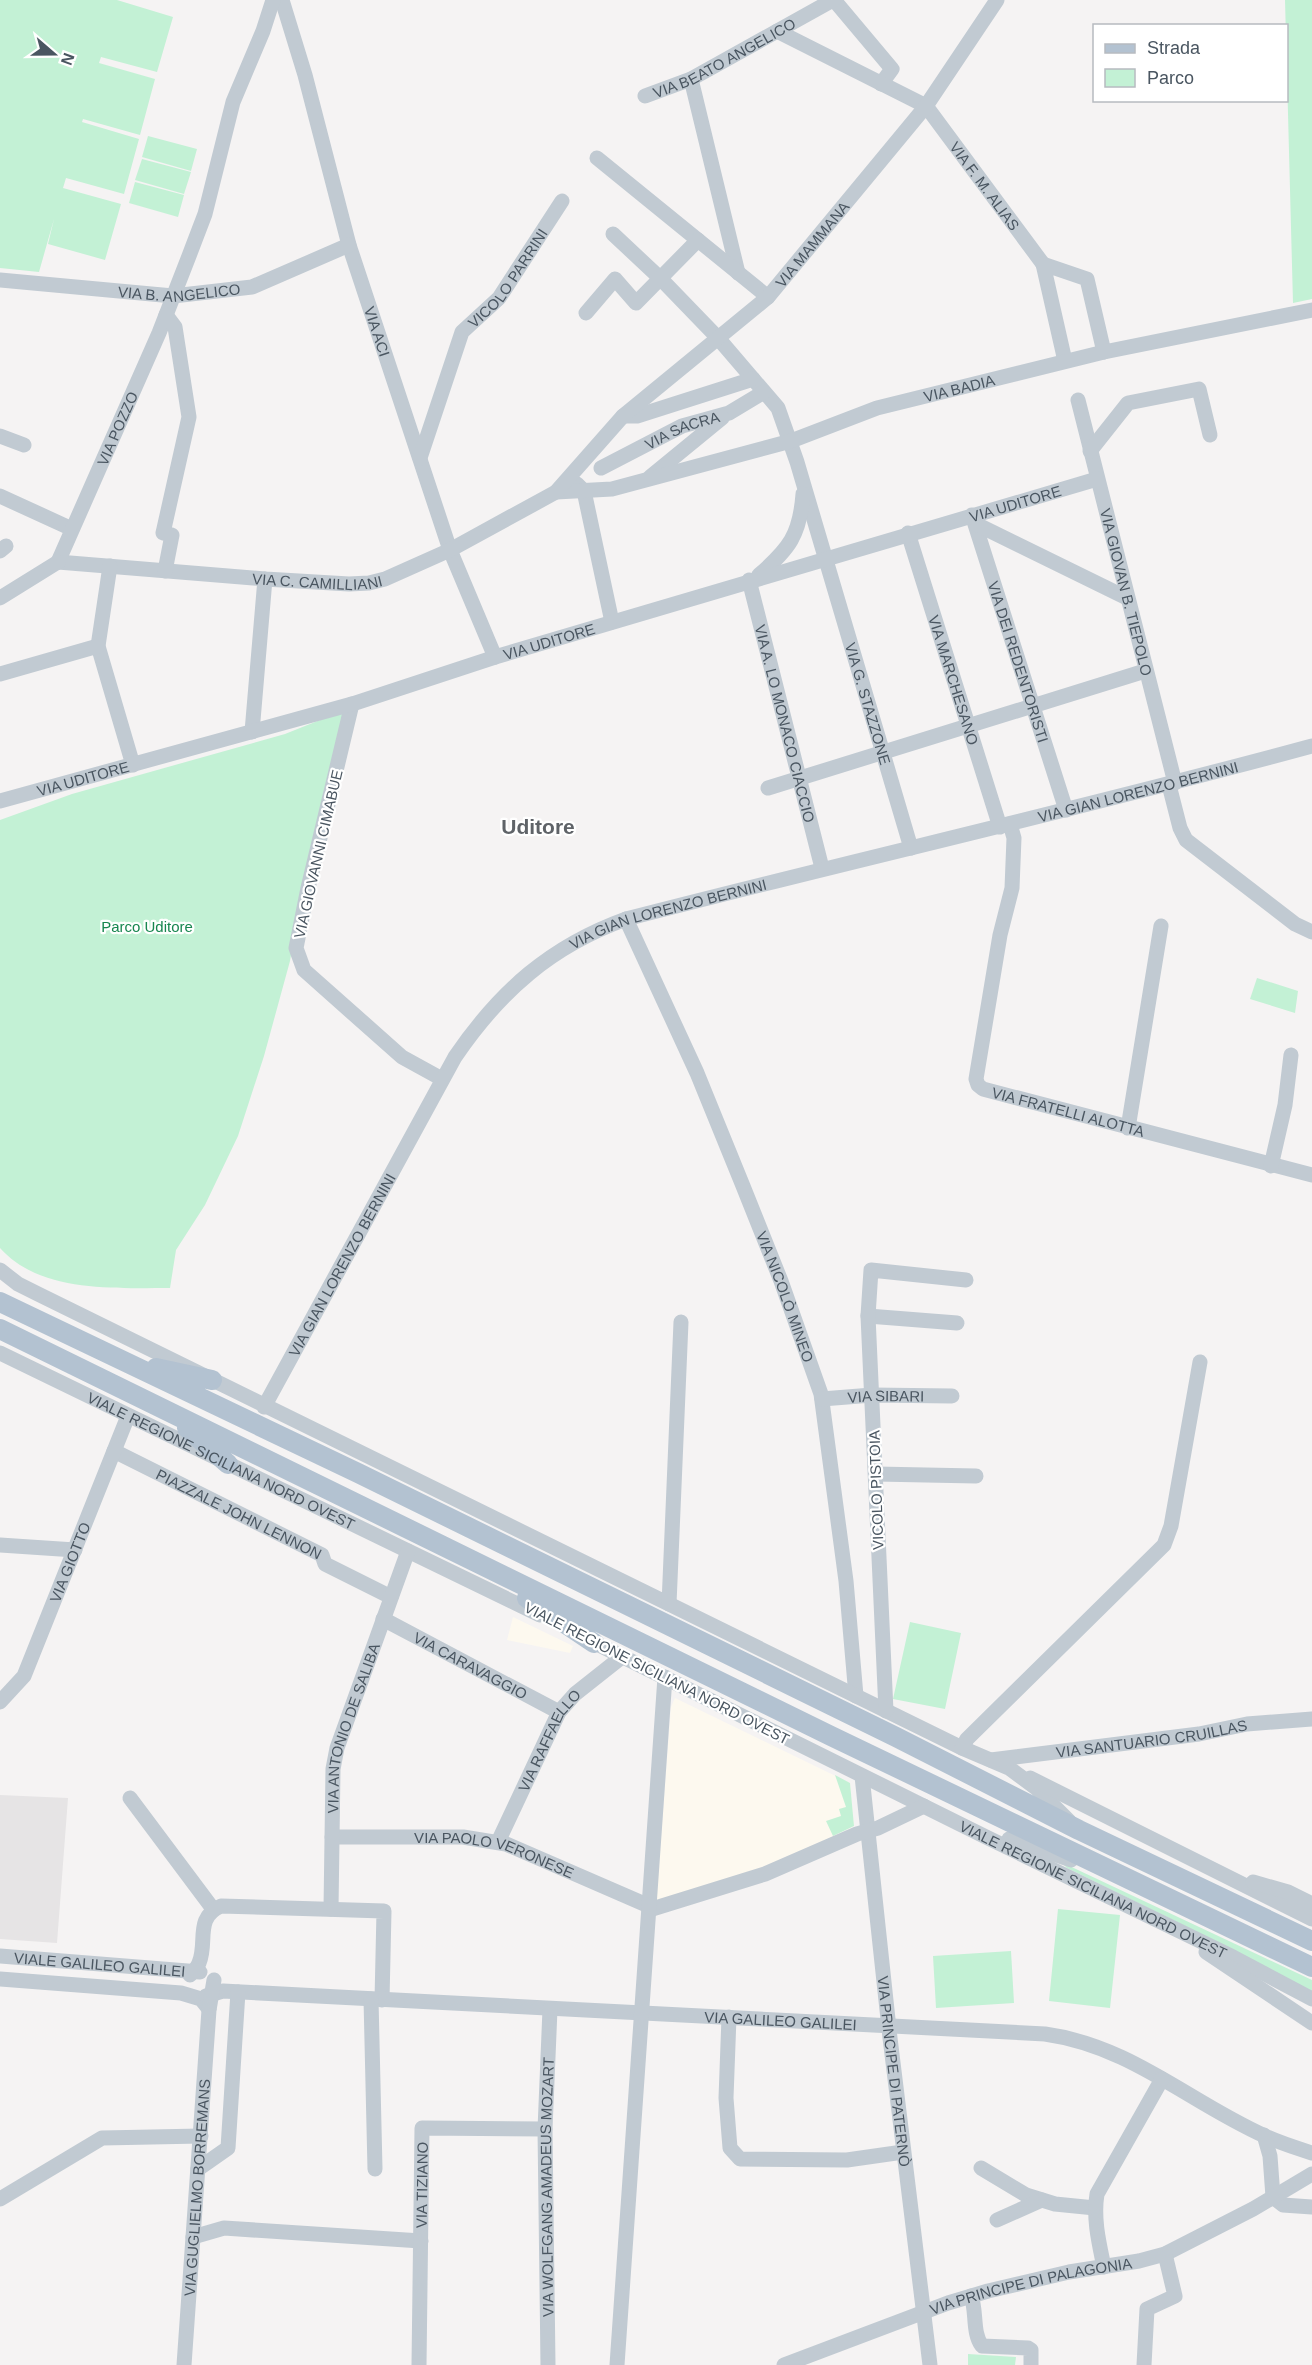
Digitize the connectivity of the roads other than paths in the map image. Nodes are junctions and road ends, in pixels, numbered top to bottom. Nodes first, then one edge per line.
1 (273, 0) edge
2 (282, 0) edge
3 (833, 0) edge
4 (997, 0) edge
5 (777, 31) junction
6 (691, 79) junction
7 (881, 84) junction
8 (645, 96) dead end
9 (926, 106) junction
10 (597, 158) dead end
11 (562, 201) dead end
12 (613, 234) dead end
13 (698, 240) junction
14 (349, 245) junction
15 (1043, 264) junction
16 (738, 273) junction
17 (661, 279) junction
18 (0, 280) edge
19 (173, 296) junction
20 (768, 297) junction
21 (1312, 310) edge
22 (586, 313) dead end
23 (166, 315) junction
24 (718, 338) junction
25 (1104, 352) junction
26 (1065, 361) junction
27 (753, 379) junction
28 (764, 392) junction
29 (1077, 400) dead end
30 (729, 412) junction
31 (623, 416) junction
32 (1210, 435) dead end
33 (0, 436) edge
34 (791, 441) junction
35 (24, 445) dead end
36 (1090, 451) junction
37 (588, 454) junction
38 (420, 458) junction
39 (601, 468) junction
40 (568, 477) junction
41 (647, 479) junction
42 (1097, 479) junction
43 (804, 486) junction
44 (612, 489) junction
45 (584, 491) junction
46 (556, 492) junction
47 (0, 496) edge
48 (974, 519) junction
49 (72, 529) junction
50 (908, 533) junction
51 (450, 550) junction
52 (826, 558) junction
53 (58, 561) junction
54 (110, 566) junction
55 (165, 571) junction
56 (265, 579) junction
57 (753, 579) junction
58 (0, 598) edge
59 (1127, 598) junction
60 (612, 622) junction
61 (98, 646) junction
62 (495, 657) junction
63 (1145, 671) junction
64 (0, 674) edge
65 (352, 704) junction
66 (1034, 706) junction
67 (968, 726) junction
68 (252, 732) junction
69 (1312, 746) edge
70 (883, 752) junction
71 (133, 765) junction
72 (800, 778) junction
73 (1172, 784) junction
74 (768, 788) dead end
75 (0, 801) edge
76 (1066, 810) junction
77 (1005, 826) junction
78 (910, 848) junction
79 (822, 868) junction
80 (626, 919) junction
81 (1161, 926) dead end
82 (1312, 932) edge
83 (1291, 1055) dead end
84 (442, 1079) junction
85 (1128, 1128) junction
86 (1271, 1166) junction
87 (1312, 1175) edge
88 (0, 1270) edge
89 (966, 1280) dead end
90 (0, 1302) edge
91 (868, 1316) junction
92 (681, 1322) dead end
93 (957, 1323) dead end
94 (0, 1329) edge
95 (0, 1353) edge
96 (125, 1361) junction
97 (1200, 1362) dead end
98 (212, 1380) junction
99 (872, 1395) junction
100 (952, 1396) dead end
101 (822, 1399) junction
102 (264, 1407) junction
103 (170, 1412) junction
104 (128, 1416) junction
105 (114, 1451) junction
106 (228, 1464) junction
107 (876, 1474) junction
108 (976, 1476) dead end
109 (0, 1545) edge
110 (449, 1548) junction
111 (75, 1550) junction
112 (408, 1551) junction
113 (390, 1598) junction
114 (669, 1604) junction
115 (383, 1619) junction
116 (594, 1642) junction
117 (623, 1656) junction
118 (806, 1671) junction
119 (766, 1674) junction
120 (665, 1677) junction
121 (856, 1696) junction
122 (0, 1702) edge
123 (886, 1711) junction
124 (559, 1712) junction
125 (1312, 1719) edge
126 (962, 1748) junction
127 (991, 1760) junction
128 (1009, 1768) junction
129 (862, 1776) junction
130 (130, 1798) dead end
131 (924, 1806) junction
132 (949, 1819) junction
133 (1079, 1830) junction
134 (868, 1832) junction
135 (332, 1837) junction
136 (498, 1842) junction
137 (1219, 1871) junction
138 (1132, 1880) junction
139 (1110, 1897) junction
140 (1312, 1904) edge
141 (649, 1908) junction
142 (213, 1909) junction
143 (332, 1909) junction
144 (1312, 1919) edge
145 (1312, 1941) edge
146 (0, 1956) edge
147 (1312, 1967) edge
148 (0, 1979) edge
149 (209, 1987) junction
150 (377, 1999) junction
151 (1312, 1999) edge
152 (550, 2009) junction
153 (641, 2013) junction
154 (729, 2018) junction
155 (1312, 2023) edge
156 (888, 2026) junction
157 (1162, 2079) junction
158 (545, 2129) junction
159 (1264, 2135) junction
160 (201, 2136) junction
161 (903, 2152) junction
162 (1312, 2153) edge
163 (981, 2168) dead end
164 (198, 2169) junction
165 (375, 2169) dead end
166 (1312, 2174) edge
167 (1273, 2197) junction
168 (0, 2199) edge
169 (1042, 2200) junction
170 (1312, 2207) edge
171 (1095, 2208) junction
172 (997, 2220) dead end
173 (193, 2237) junction
174 (421, 2241) junction
175 (1165, 2254) junction
176 (1104, 2267) junction
177 (971, 2296) junction
178 (923, 2313) junction
179 (184, 2365) edge
180 (419, 2365) edge
181 (548, 2365) edge
182 (617, 2365) edge
183 (784, 2365) edge
184 (930, 2365) edge
185 (1031, 2365) edge
186 (1144, 2365) edge

1 - 19 street, VIA POZZO
2 - 14 street, VIA ACI
3 - 5 street, VIA BEATO ANGELICO
3 - 7 street
4 - 9 street, VIA MAMMANA
5 - 6 street, VIA BEATO ANGELICO
5 - 7 street
6 - 8 street, VIA BEATO ANGELICO
6 - 16 street
7 - 9 street
9 - 15 street, VIA F. M. ALIAS
9 - 20 street, VIA MAMMANA
10 - 13 street
11 - 38 street, VICOLO PARRINI
12 - 17 street, VIA G. STAZZONE
13 - 16 street
13 - 17 street
14 - 19 street, VIA B. ANGELICO
14 - 38 street, VIA ACI
15 - 25 street
15 - 26 street, VIA F. M. ALIAS
16 - 20 street
17 - 22 street
17 - 24 street, VIA G. STAZZONE
18 - 19 street, VIA B. ANGELICO
19 - 23 street, VIA POZZO
20 - 24 street, VIA MAMMANA
21 - 25 street, VIA BADIA
23 - 49 street, VIA POZZO
23 - 55 street
24 - 27 street, VIA G. STAZZONE
24 - 31 street, VIA MAMMANA
25 - 26 street, VIA BADIA
26 - 34 street, VIA BADIA
27 - 28 street, VIA G. STAZZONE
27 - 31 street
28 - 30 street, VIA SACRA
28 - 34 street, VIA G. STAZZONE
29 - 36 street, VIA GIOVAN B. TIEPOLO
30 - 39 street, VIA SACRA
30 - 41 street
31 - 37 street, VIA MAMMANA
32 - 36 street
33 - 35 street
34 - 41 street, VIA BADIA
34 - 43 street, VIA G. STAZZONE
36 - 42 street, VIA GIOVAN B. TIEPOLO
37 - 39 street
37 - 40 street, VIA MAMMANA
38 - 51 street, VIA ACI
39 - 44 street
40 - 45 street
40 - 46 street, VIA MAMMANA
41 - 44 street, VIA BADIA
42 - 48 street, VIA UDITORE
42 - 59 street, VIA GIOVAN B. TIEPOLO
43 - 52 street, VIA G. STAZZONE
43 - 57 street
44 - 45 street, VIA BADIA
45 - 46 street, VIA BADIA
45 - 60 street
46 - 51 street, VIA C. CAMILLIANI
47 - 49 street
48 - 50 street, VIA UDITORE
48 - 59 street
48 - 66 street, VIA DEI REDENTORISTI
49 - 53 street, VIA POZZO
50 - 52 street, VIA UDITORE
50 - 67 street, VIA MARCHESANO
51 - 56 street, VIA C. CAMILLIANI
51 - 62 street, VIA ACI
52 - 57 street, VIA UDITORE
52 - 70 street, VIA G. STAZZONE
53 - 54 street, VIA C. CAMILLIANI
53 - 58 street
54 - 55 street, VIA C. CAMILLIANI
54 - 61 street
55 - 56 street, VIA C. CAMILLIANI
56 - 68 street
57 - 60 street, VIA UDITORE
57 - 72 street, VIA A. LO MONACO CIACCIO
59 - 63 street, VIA GIOVAN B. TIEPOLO
60 - 62 street, VIA UDITORE
61 - 64 street
61 - 71 street
62 - 65 street, VIA UDITORE
63 - 66 street
63 - 73 street, VIA GIOVAN B. TIEPOLO
65 - 68 street, VIA UDITORE
65 - 84 street, VIA GIOVANNI CIMABUE
66 - 67 street
66 - 76 street, VIA DEI REDENTORISTI
67 - 70 street
67 - 77 street, VIA MARCHESANO
68 - 71 street, VIA UDITORE
69 - 73 street, VIA GIAN LORENZO BERNINI
70 - 72 street
70 - 78 street, VIA G. STAZZONE
71 - 75 street, VIA UDITORE
72 - 74 street
72 - 79 street, VIA A. LO MONACO CIACCIO
73 - 76 street, VIA GIAN LORENZO BERNINI
73 - 82 street, VIA GIOVAN B. TIEPOLO
76 - 77 street, VIA GIAN LORENZO BERNINI
77 - 78 street, VIA GIAN LORENZO BERNINI
77 - 85 street, VIA FRATELLI ALOTTA
78 - 79 street, VIA GIAN LORENZO BERNINI
79 - 80 street, VIA GIAN LORENZO BERNINI
80 - 84 street, VIA GIAN LORENZO BERNINI
80 - 101 street, VIA NICOLÒ MINEO
81 - 85 street
83 - 86 street
84 - 102 street, VIA GIAN LORENZO BERNINI
85 - 86 street, VIA FRATELLI ALOTTA
86 - 87 street, VIA FRATELLI ALOTTA
88 - 98 street
89 - 91 street, VICOLO PISTOIA
90 - 96 main road
91 - 93 street
91 - 99 street, VICOLO PISTOIA
92 - 114 street
94 - 103 main road, VIALE REGIONE SICILIANA NORD OVEST
95 - 104 street, VIALE REGIONE SICILIANA NORD OVEST
96 - 98 main road
96 - 119 main road
97 - 126 street
98 - 102 street
99 - 100 street, VIA SIBARI
99 - 101 street, VIA SIBARI
99 - 107 street, VICOLO PISTOIA
101 - 121 street, VIA NICOLÒ MINEO
102 - 114 street
103 - 106 main road
103 - 110 main road, VIALE REGIONE SICILIANA NORD OVEST
104 - 105 street, VIA GIOTTO
104 - 106 street, VIALE REGIONE SICILIANA NORD OVEST
105 - 111 street, VIA GIOTTO
105 - 113 street, PIAZZALE JOHN LENNON
106 - 112 street, VIALE REGIONE SICILIANA NORD OVEST
107 - 108 street
107 - 123 street, VICOLO PISTOIA
109 - 111 street
110 - 116 main road
110 - 138 main road, VIALE REGIONE SICILIANA NORD OVEST
111 - 122 street, VIA GIOTTO
112 - 113 street, VIA ANTONIO DE SALIBA
112 - 116 street, VIALE REGIONE SICILIANA NORD OVEST
113 - 115 street, VIA ANTONIO DE SALIBA
114 - 118 street
115 - 124 street, VIA CARAVAGGIO
115 - 135 street, VIA ANTONIO DE SALIBA
116 - 117 street, VIALE REGIONE SICILIANA NORD OVEST
117 - 120 street, VIALE REGIONE SICILIANA NORD OVEST
117 - 124 street, VIA RAFFAELLO
118 - 119 street
118 - 121 street
119 - 133 main road
120 - 129 street, VIALE REGIONE SICILIANA NORD OVEST
120 - 141 street
121 - 123 street
123 - 126 street
124 - 136 street, VIA RAFFAELLO
125 - 127 street, VIA SANTUARIO CRUILLAS
126 - 127 street
127 - 128 street
128 - 133 street
128 - 137 street
129 - 131 street, VIALE REGIONE SICILIANA NORD OVEST
129 - 134 street, VIA PRINCIPE DI PATERNÒ
130 - 142 street
131 - 132 street, VIALE REGIONE SICILIANA NORD OVEST
131 - 134 street
132 - 138 street
132 - 139 street, VIALE REGIONE SICILIANA NORD OVEST
133 - 145 main road
134 - 141 street
134 - 156 street, VIA PRINCIPE DI PATERNÒ
135 - 136 street, VIA PAOLO VERONESE
135 - 143 street, VIA ANTONIO DE SALIBA
136 - 141 street, VIA PAOLO VERONESE
137 - 140 street
137 - 144 street
138 - 147 main road, VIALE REGIONE SICILIANA NORD OVEST
139 - 151 street, VIALE REGIONE SICILIANA NORD OVEST
139 - 155 street
141 - 153 street
142 - 143 street
142 - 149 street
143 - 150 street
146 - 149 street, VIALE GALILEO GALILEI
148 - 149 street, VIALE GALILEO GALILEI
149 - 150 street, VIA GALILEO GALILEI
149 - 160 street, VIA GUGLIELMO BORREMANS
149 - 164 street
150 - 152 street, VIA GALILEO GALILEI
150 - 165 street
152 - 153 street, VIA GALILEO GALILEI
152 - 158 street, VIA WOLFGANG AMADEUS MOZART
153 - 154 street, VIA GALILEO GALILEI
153 - 182 street
154 - 156 street, VIA GALILEO GALILEI
154 - 161 street
156 - 157 street, VIA GALILEO GALILEI
156 - 161 street, VIA PRINCIPE DI PATERNÒ
157 - 159 street, VIA GALILEO GALILEI
157 - 171 street
158 - 174 street, VIA TIZIANO
158 - 181 street, VIA WOLFGANG AMADEUS MOZART
159 - 162 street, VIA GALILEO GALILEI
159 - 167 street
160 - 164 street, VIA GUGLIELMO BORREMANS
160 - 168 street
161 - 178 street, VIA PRINCIPE DI PATERNÒ
163 - 169 street
164 - 173 street, VIA GUGLIELMO BORREMANS
166 - 167 street, VIA PRINCIPE DI PALAGONIA
167 - 170 street
167 - 175 street, VIA PRINCIPE DI PALAGONIA
169 - 171 street
169 - 172 street
171 - 176 street
173 - 174 street
173 - 179 street, VIA GUGLIELMO BORREMANS
174 - 180 street, VIA TIZIANO
175 - 176 street, VIA PRINCIPE DI PALAGONIA
175 - 186 street
176 - 177 street, VIA PRINCIPE DI PALAGONIA
177 - 178 street, VIA PRINCIPE DI PALAGONIA
177 - 185 street
178 - 183 street, VIA PRINCIPE DI PALAGONIA
178 - 184 street, VIA PRINCIPE DI PATERNÒ

